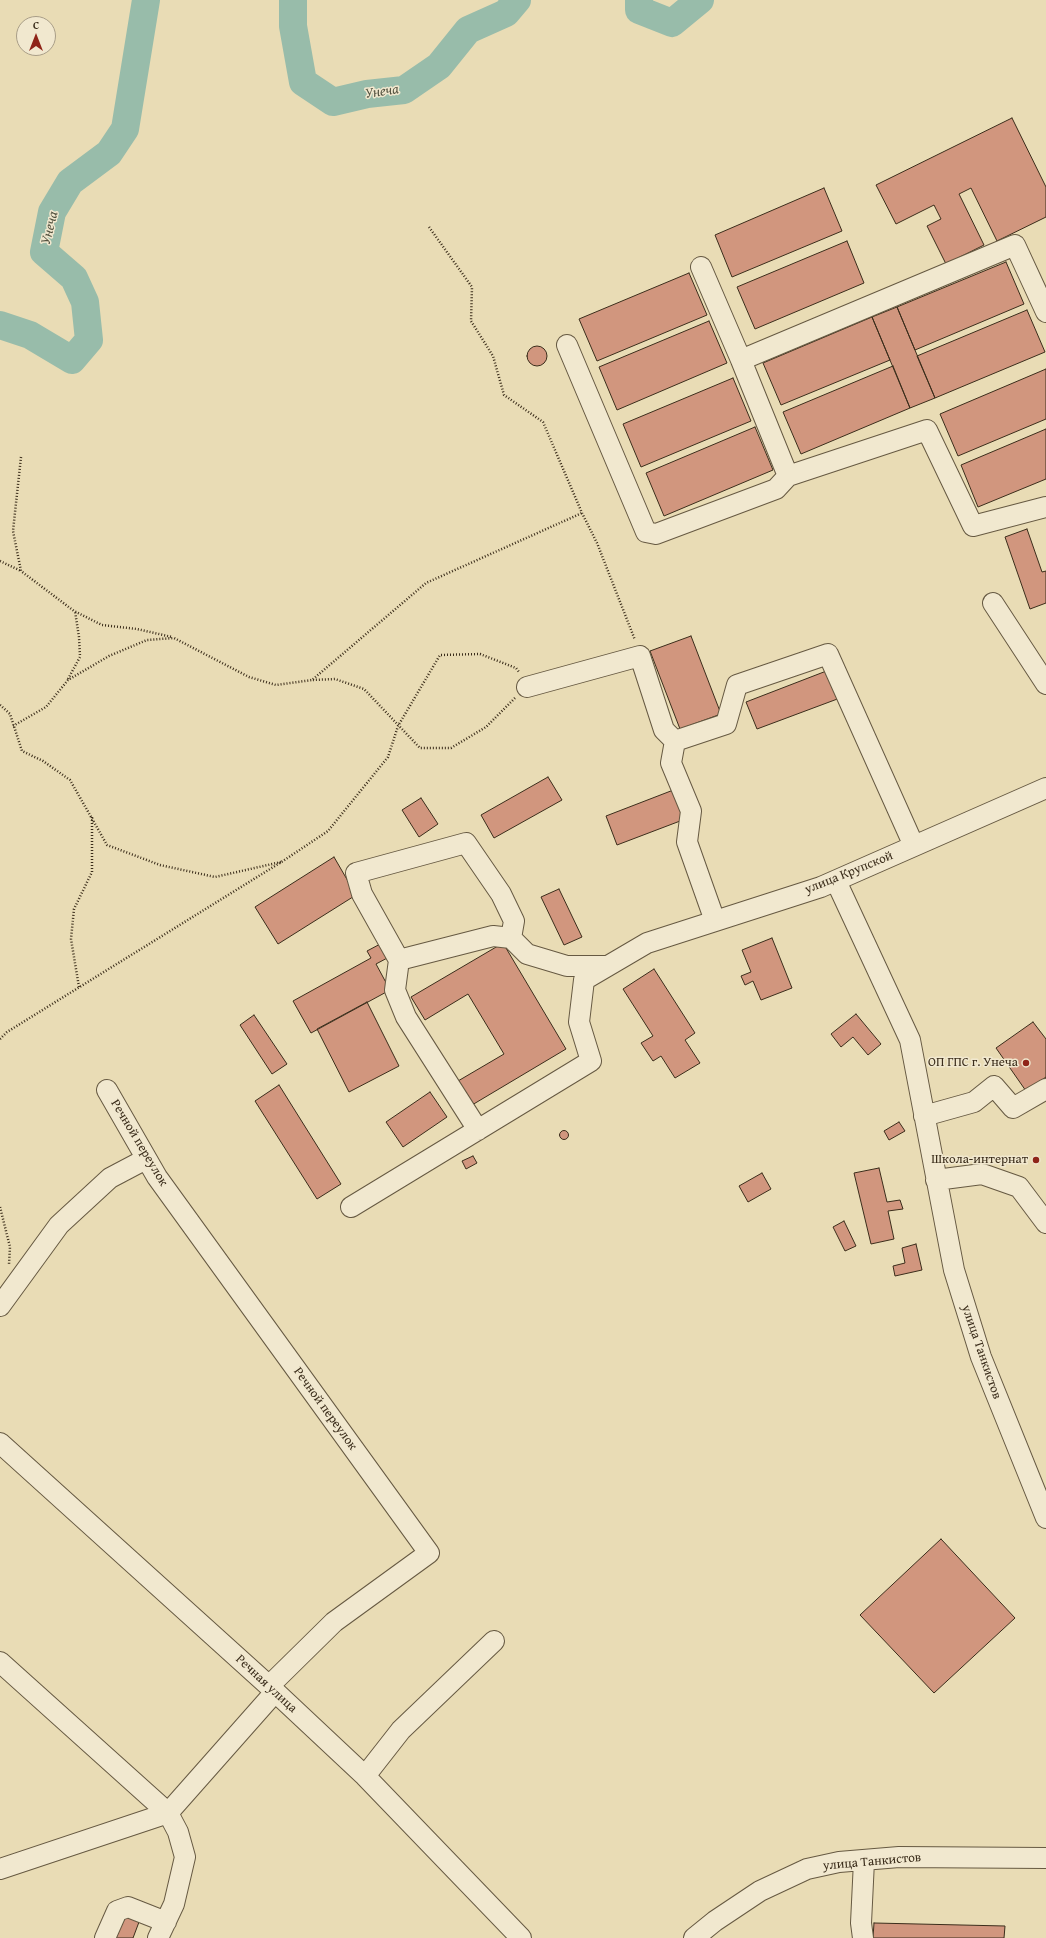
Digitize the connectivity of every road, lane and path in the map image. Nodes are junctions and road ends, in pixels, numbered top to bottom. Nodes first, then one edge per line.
1 (429, 228) dead end
2 (701, 267) dead end
3 (1046, 312) edge
4 (567, 345) dead end
5 (741, 360) junction
6 (21, 457) dead end
7 (788, 476) junction
8 (1046, 507) edge
9 (582, 513) junction
10 (0, 561) edge
11 (21, 571) junction
12 (993, 604) dead end
13 (74, 611) junction
14 (174, 638) junction
15 (640, 656) junction
16 (68, 680) junction
17 (312, 680) junction
18 (1046, 684) edge
19 (527, 687) junction
20 (0, 705) edge
21 (13, 726) junction
22 (398, 726) junction
23 (675, 742) junction
24 (1046, 788) edge
25 (92, 816) junction
26 (914, 846) junction
27 (283, 861) junction
28 (836, 880) junction
29 (715, 921) junction
30 (511, 938) junction
31 (399, 960) junction
32 (607, 966) junction
33 (79, 988) junction
34 (0, 1039) edge
35 (1046, 1089) edge
36 (108, 1090) dead end
37 (924, 1116) junction
38 (478, 1130) junction
39 (146, 1159) junction
40 (936, 1180) junction
41 (0, 1207) edge
42 (351, 1207) dead end
43 (1046, 1223) edge
44 (9, 1268) dead end
45 (0, 1306) edge
46 (0, 1443) edge
47 (1046, 1518) edge
48 (494, 1641) dead end
49 (0, 1662) edge
50 (272, 1689) junction
51 (365, 1776) junction
52 (168, 1813) junction
53 (1046, 1858) edge
54 (864, 1861) junction
55 (0, 1868) edge
56 (162, 1930) edge
57 (105, 1938) edge
58 (521, 1938) edge
59 (694, 1938) edge
60 (863, 1938) edge

1 - 9 path
2 - 5 street
3 - 5 street
4 - 7 street
5 - 7 street
6 - 11 path
7 - 8 street
9 - 15 path
9 - 17 path
10 - 11 path
11 - 13 path
12 - 18 street
13 - 14 path
13 - 16 path
14 - 16 path
14 - 17 path
15 - 19 street
15 - 23 street
16 - 21 path
17 - 22 path
19 - 22 path
19 - 22 path
20 - 21 path
21 - 25 path
22 - 27 path
23 - 26 street
23 - 29 street
24 - 26 street, улица Крупской
25 - 27 path
25 - 33 path
26 - 28 street, улица Крупской
27 - 33 path
28 - 29 street, улица Крупской
28 - 37 street, улица Танкистов
29 - 32 street, улица Крупской
30 - 31 street
30 - 31 street
30 - 32 street
31 - 38 street
32 - 38 street, улица Крупской
33 - 34 path
35 - 37 street
36 - 39 street, Речной переулок
37 - 40 street, улица Танкистов
38 - 42 street
39 - 45 street
39 - 50 street, Речной переулок
40 - 43 street
40 - 47 street, улица Танкистов
41 - 44 path
46 - 50 street, Речная улица
48 - 51 street
49 - 52 street
50 - 51 street, Речная улица
50 - 52 street
51 - 58 street, Речная улица
52 - 55 street
52 - 56 street
53 - 54 street, улица Танкистов
54 - 59 street, улица Танкистов
54 - 60 street
56 - 57 street

